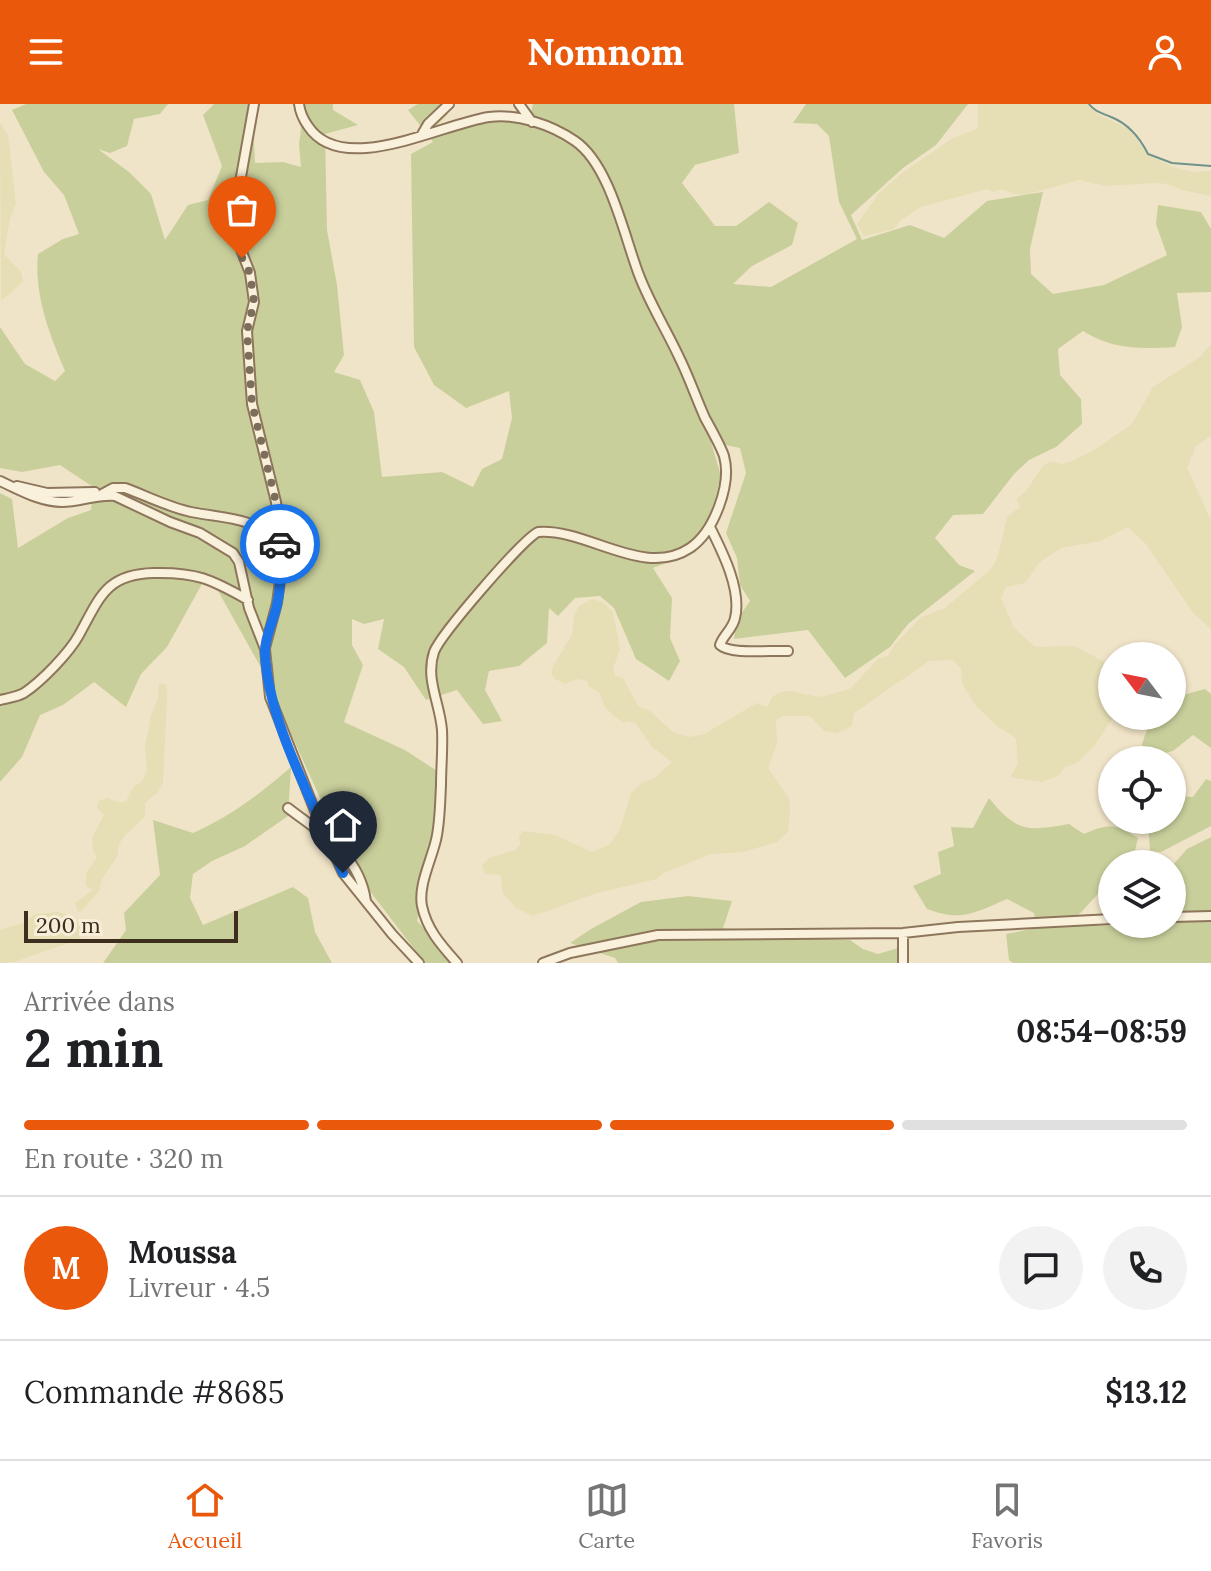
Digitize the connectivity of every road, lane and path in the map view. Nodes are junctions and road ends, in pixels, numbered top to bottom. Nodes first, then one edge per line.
1 (254, 104) edge
2 (299, 104) edge
3 (449, 104) edge
4 (519, 104) edge
5 (532, 122) junction
6 (421, 136) junction
7 (3, 483) edge
8 (104, 493) junction
9 (710, 527) junction
10 (280, 543) junction
11 (248, 600) junction
12 (265, 649) junction
13 (788, 651) dead end
14 (0, 700) edge
15 (288, 808) dead end
16 (331, 842) junction
17 (1211, 916) edge
18 (1186, 917) edge
19 (1098, 920) edge
20 (903, 933) junction
21 (419, 963) edge
22 (457, 963) edge
23 (543, 963) edge
24 (903, 963) edge

1 - 10 street
2 - 6 street
3 - 6 street
4 - 5 street
5 - 6 street
5 - 9 street
7 - 8 street
8 - 10 street
8 - 11 street
9 - 13 street
9 - 22 street
10 - 12 street
11 - 12 street
11 - 14 street
12 - 16 street
15 - 16 street
16 - 21 street
17 - 18 street
19 - 20 street
20 - 23 street
20 - 24 street

